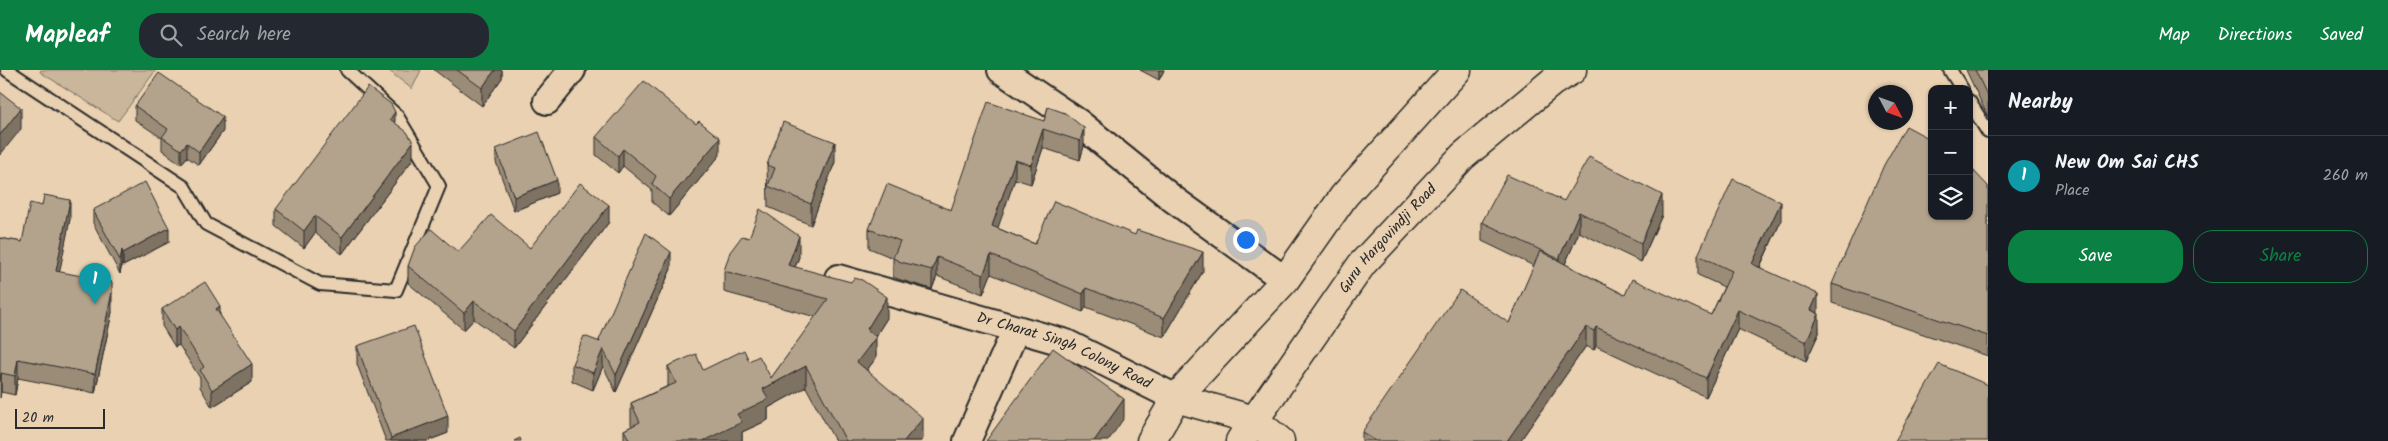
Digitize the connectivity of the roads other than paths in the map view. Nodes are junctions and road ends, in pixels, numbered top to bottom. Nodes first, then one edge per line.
1 (7, 70) edge
2 (347, 70) edge
3 (572, 70) edge
4 (1001, 70) edge
5 (1457, 70) edge
6 (1572, 70) edge
7 (1950, 70) edge
8 (1959, 85) edge
9 (546, 101) dead end
10 (1973, 108) edge
11 (1988, 132) edge
12 (838, 278) edge
13 (1285, 280) junction
14 (1016, 330) junction
15 (1176, 398) junction
16 (1247, 431) edge
17 (967, 441) edge
18 (1151, 441) edge
19 (1280, 441) edge

1 - 2 lane
3 - 9 street
4 - 13 street
5 - 13 main road
6 - 16 main road, Guru Hargovindji Road
7 - 8 lane
10 - 11 lane
12 - 14 street, Dr Charat Singh Colony Road
13 - 15 main road
14 - 15 street, Dr Charat Singh Colony Road
14 - 17 street
15 - 16 main road, Dr Charat Singh Colony Road
15 - 18 main road
16 - 19 main road, Dr Charat Singh Colony Road

